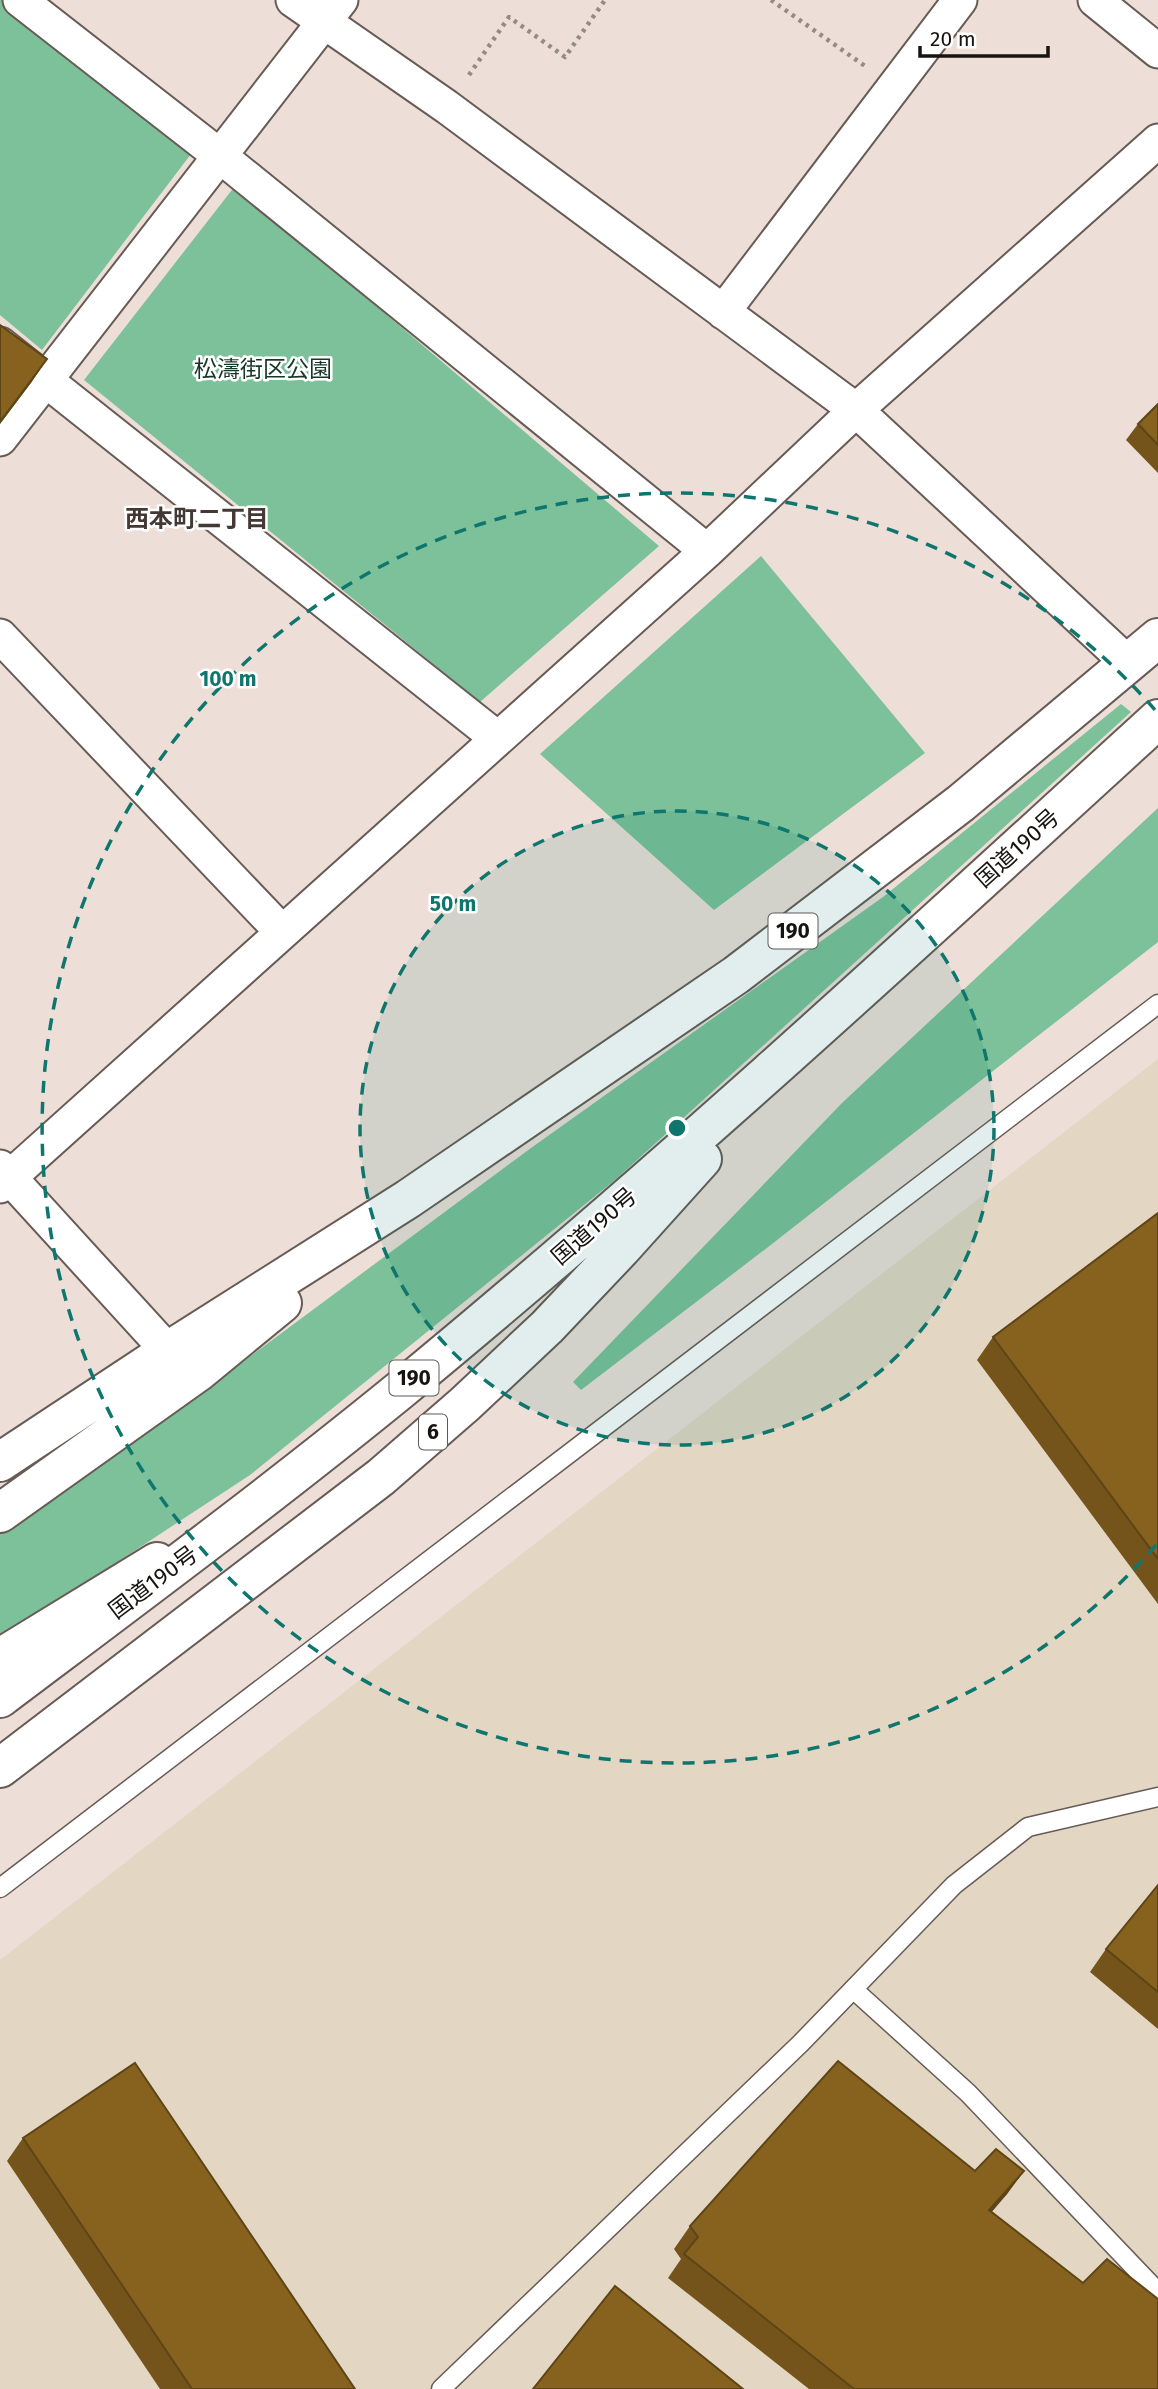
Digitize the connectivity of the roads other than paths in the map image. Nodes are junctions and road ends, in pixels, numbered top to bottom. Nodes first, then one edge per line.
1 (20, 0) edge
2 (293, 0) edge
3 (960, 0) edge
4 (1095, 0) edge
5 (332, 12) edge
6 (1158, 51) edge
7 (1158, 141) edge
8 (220, 156) junction
9 (723, 312) junction
10 (0, 344) edge
11 (45, 381) junction
12 (856, 410) junction
13 (0, 439) edge
14 (707, 551) junction
15 (0, 636) edge
16 (1158, 638) edge
17 (1129, 664) junction
18 (1158, 719) edge
19 (497, 738) junction
20 (282, 932) junction
21 (1158, 1004) edge
22 (810, 1037) junction
23 (3, 1177) edge
24 (408, 1199) junction
25 (168, 1351) junction
26 (0, 1462) edge
27 (261, 1500) junction
28 (0, 1513) edge
29 (0, 1658) edge
30 (0, 1698) edge
31 (0, 1768) edge
32 (1158, 1797) edge
33 (0, 1888) edge
34 (853, 1989) junction
35 (1158, 2292) edge
36 (441, 2389) edge

1 - 8 street
2 - 5 street
3 - 9 street
4 - 6 street
5 - 8 street
5 - 9 street
7 - 12 street
8 - 11 street
8 - 14 street
9 - 12 street
10 - 11 street
11 - 13 street
11 - 19 street
12 - 14 street
12 - 17 street
14 - 19 street
15 - 20 street
16 - 17 main road, 190
17 - 24 main road, 190
18 - 22 main road, 国道190号 / 190
19 - 20 street
20 - 23 street
21 - 33 lane
22 - 27 main road, 国道190号 / 190
22 - 31 main road, 6
23 - 25 street
24 - 25 main road, 190
24 - 28 main road
25 - 26 main road, 190
27 - 29 main road
27 - 30 main road, 国道190号 / 190
32 - 34 lane
34 - 35 lane
34 - 36 lane

